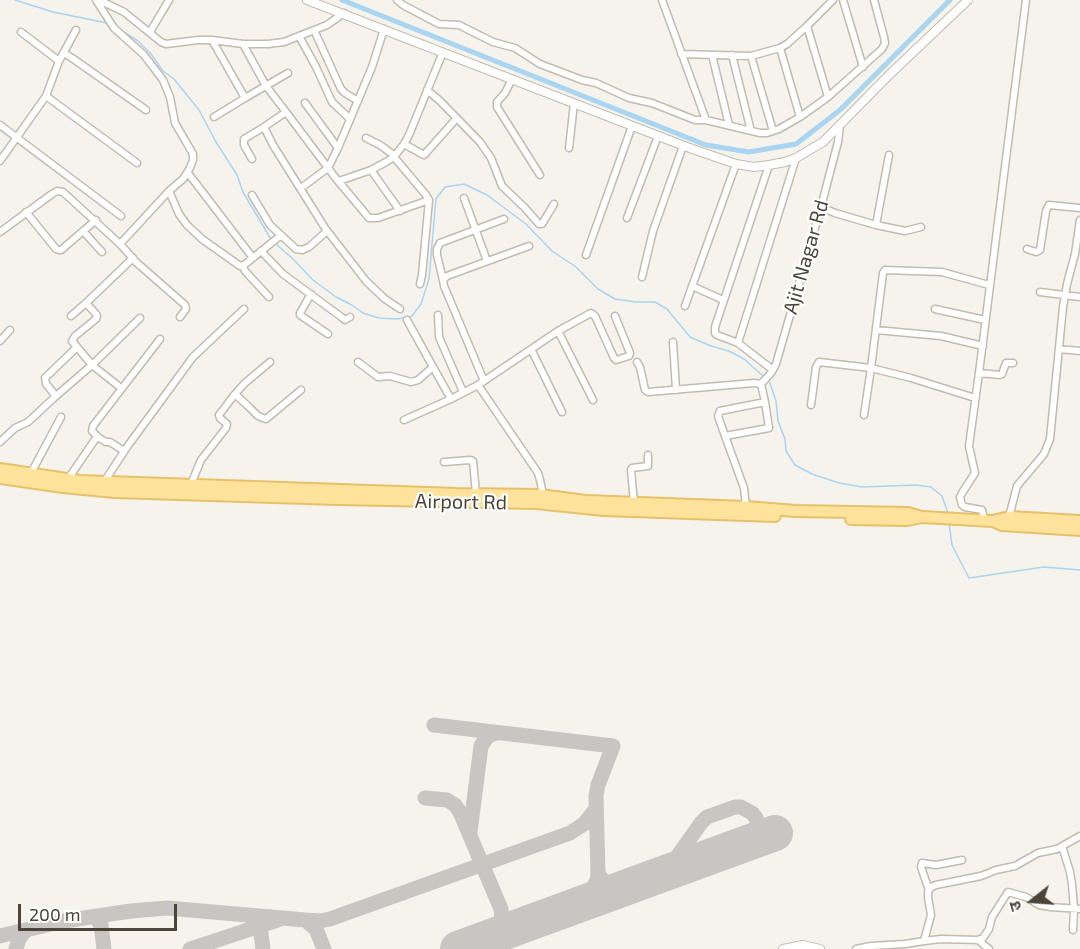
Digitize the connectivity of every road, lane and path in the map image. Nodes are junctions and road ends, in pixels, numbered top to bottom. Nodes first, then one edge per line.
1 (98, 0) edge
2 (169, 0) edge
3 (307, 0) edge
4 (397, 0) edge
5 (662, 0) edge
6 (833, 0) edge
7 (843, 0) edge
8 (874, 0) edge
9 (968, 0) edge
10 (1026, 0) edge
11 (344, 14) junction
12 (807, 26) junction
13 (384, 29) junction
14 (76, 30) dead end
15 (314, 30) junction
16 (21, 32) dead end
17 (150, 32) junction
18 (299, 36) junction
19 (212, 40) junction
20 (243, 44) junction
21 (780, 48) junction
22 (443, 52) junction
23 (64, 53) junction
24 (681, 54) junction
25 (712, 55) junction
26 (732, 55) junction
27 (751, 56) junction
28 (59, 61) junction
29 (863, 67) junction
30 (288, 73) dead end
31 (512, 79) junction
32 (267, 86) junction
33 (427, 90) junction
34 (46, 96) junction
35 (828, 97) junction
36 (245, 98) junction
37 (357, 101) junction
38 (305, 103) dead end
39 (574, 103) junction
40 (146, 110) dead end
41 (286, 112) junction
42 (214, 117) dead end
43 (800, 117) junction
44 (456, 118) junction
45 (350, 119) junction
46 (706, 120) junction
47 (0, 125) edge
48 (729, 125) junction
49 (840, 125) junction
50 (632, 126) junction
51 (264, 128) junction
52 (751, 131) junction
53 (773, 131) junction
54 (17, 136) junction
55 (658, 136) junction
56 (366, 138) dead end
57 (404, 144) junction
58 (683, 146) junction
59 (338, 148) junction
60 (569, 148) dead end
61 (889, 155) dead end
62 (394, 157) junction
63 (796, 158) junction
64 (252, 159) dead end
65 (0, 161) edge
66 (137, 163) dead end
67 (735, 164) junction
68 (769, 165) junction
69 (328, 168) junction
70 (371, 170) junction
71 (188, 173) junction
72 (540, 175) dead end
73 (339, 181) junction
74 (301, 188) junction
75 (169, 191) junction
76 (252, 195) dead end
77 (464, 198) dead end
78 (429, 200) junction
79 (554, 204) dead end
80 (821, 207) junction
81 (1080, 208) edge
82 (400, 211) junction
83 (26, 212) junction
84 (121, 216) dead end
85 (627, 218) dead end
86 (504, 219) dead end
87 (96, 220) junction
88 (1080, 220) edge
89 (876, 225) junction
90 (921, 227) dead end
91 (475, 230) junction
92 (0, 231) edge
93 (83, 231) junction
94 (327, 231) junction
95 (279, 237) junction
96 (120, 244) junction
97 (529, 246) dead end
98 (1027, 249) dead end
99 (261, 251) junction
100 (102, 252) dead end
101 (586, 255) dead end
102 (133, 258) junction
103 (254, 258) junction
104 (487, 261) junction
105 (243, 266) junction
106 (642, 277) dead end
107 (443, 280) junction
108 (420, 284) dead end
109 (989, 285) junction
110 (692, 286) junction
111 (1040, 292) dead end
112 (311, 294) junction
113 (1065, 295) junction
114 (269, 297) dead end
115 (1080, 297) edge
116 (723, 300) junction
117 (86, 303) junction
118 (685, 306) dead end
119 (244, 309) dead end
120 (400, 309) dead end
121 (935, 309) dead end
122 (438, 315) dead end
123 (71, 316) dead end
124 (615, 316) dead end
125 (180, 317) dead end
126 (350, 317) dead end
127 (140, 318) dead end
128 (407, 320) dead end
129 (985, 320) junction
130 (10, 330) dead end
131 (876, 330) junction
132 (558, 331) junction
133 (328, 334) dead end
134 (160, 339) dead end
135 (0, 341) edge
136 (673, 342) dead end
137 (738, 344) junction
138 (983, 346) junction
139 (77, 347) junction
140 (531, 349) junction
141 (1059, 349) junction
142 (1080, 351) edge
143 (270, 362) dead end
144 (358, 362) dead end
145 (637, 362) dead end
146 (1013, 363) dead end
147 (92, 365) junction
148 (433, 367) junction
149 (871, 368) junction
150 (772, 372) junction
151 (979, 373) junction
152 (481, 383) junction
153 (761, 383) junction
154 (121, 388) junction
155 (300, 390) dead end
156 (676, 390) junction
157 (463, 392) junction
158 (235, 394) junction
159 (56, 396) junction
160 (975, 398) junction
161 (451, 399) junction
162 (593, 400) dead end
163 (765, 402) junction
164 (811, 405) dead end
165 (562, 412) dead end
166 (864, 415) dead end
167 (61, 417) dead end
168 (404, 420) dead end
169 (96, 436) junction
170 (725, 436) junction
171 (0, 442) edge
172 (124, 451) junction
173 (648, 455) dead end
174 (444, 462) dead end
175 (0, 469) edge
176 (31, 473) junction
177 (0, 478) edge
178 (68, 479) junction
179 (104, 482) junction
180 (191, 484) junction
181 (476, 494) junction
182 (540, 495) junction
183 (634, 503) junction
184 (746, 507) junction
185 (925, 517) junction
186 (1009, 517) junction
187 (988, 520) junction
188 (1080, 521) edge
189 (1080, 530) edge
190 (1080, 836) edge
191 (1062, 846) junction
192 (962, 860) dead end
193 (929, 890) junction
194 (1077, 909) edge
195 (1073, 930) dead end
196 (978, 940) junction
197 (924, 941) junction
198 (795, 947) edge
199 (783, 949) edge
200 (820, 949) edge
201 (856, 949) edge
202 (989, 949) edge

1 - 17 street
1 - 71 street
2 - 17 street
3 - 11 street
4 - 46 street
5 - 24 street
6 - 12 street
7 - 29 street
8 - 29 street
9 - 49 street
10 - 109 street
11 - 13 street
11 - 15 street
12 - 21 street
12 - 35 street
13 - 22 street
13 - 37 street
14 - 23 street
15 - 18 street
15 - 37 street
16 - 28 street
17 - 19 street
18 - 20 street
18 - 45 street
19 - 20 street
19 - 36 street
20 - 32 street
21 - 27 street
21 - 43 street
22 - 31 street
22 - 33 street
23 - 28 street
23 - 40 street
24 - 25 street
24 - 46 street
25 - 26 street
25 - 48 street
26 - 27 street
26 - 52 street
27 - 53 street
28 - 34 street
29 - 35 street
30 - 32 street
31 - 39 street
31 - 72 street
32 - 36 street
32 - 41 street
33 - 44 street
33 - 57 street
34 - 54 street
34 - 66 street
35 - 43 street
36 - 42 street
37 - 45 street
38 - 59 street
39 - 50 street
39 - 60 street
41 - 51 street
41 - 69 street
43 - 53 street
44 - 57 street
44 - 79 street
45 - 59 street
46 - 48 street
47 - 54 street
48 - 52 street
49 - 63 street
49 - 80 street, Ajit Nagar Rd
50 - 55 street
50 - 101 street
51 - 64 street
51 - 74 street
52 - 53 street
54 - 65 street
54 - 84 street
55 - 58 street
55 - 85 street
56 - 62 street
57 - 62 street
58 - 67 street
58 - 106 street
59 - 69 street
61 - 89 street
62 - 70 street
62 - 78 street
63 - 68 street
63 - 137 street
67 - 68 street
67 - 110 street
68 - 116 street
69 - 73 street
69 - 74 street
70 - 73 street
70 - 82 street
71 - 75 street
71 - 103 street
73 - 82 street
74 - 94 street
75 - 96 street
75 - 105 street
76 - 95 street
77 - 91 street
78 - 82 street
78 - 108 street
80 - 89 street
80 - 150 street, Ajit Nagar Rd
81 - 98 street
83 - 87 street
83 - 92 street
83 - 93 street
86 - 91 street
87 - 93 street
87 - 96 street
88 - 113 street
89 - 90 street
91 - 104 street
91 - 107 street
93 - 100 street
94 - 95 street
94 - 120 street
95 - 99 street
96 - 102 street
97 - 104 street
99 - 103 street
99 - 112 street
102 - 117 street
102 - 125 street
103 - 105 street
104 - 107 street
105 - 114 street
107 - 152 street
109 - 129 street
109 - 131 street
110 - 116 street
110 - 118 street
111 - 113 street
112 - 126 street
112 - 133 street
113 - 115 street
113 - 141 street
116 - 137 street
117 - 123 street
117 - 139 street
119 - 172 street
121 - 129 street
122 - 157 street
124 - 132 street
127 - 147 street
128 - 148 street
129 - 138 street
130 - 135 street
131 - 138 street
131 - 149 street
132 - 140 street
132 - 162 street
134 - 154 street
136 - 156 street
137 - 150 street
138 - 151 street
139 - 147 street
139 - 159 street
140 - 152 street
140 - 165 street
141 - 142 street
141 - 186 street
143 - 158 street
144 - 148 street
145 - 156 street
146 - 151 street
147 - 154 street
147 - 159 street
148 - 161 street
149 - 160 street
149 - 164 street
149 - 166 street
150 - 153 street, Ajit Nagar Rd
151 - 160 street
152 - 157 street
152 - 182 street
153 - 156 street
153 - 163 street
154 - 169 street
155 - 158 street
157 - 161 street
158 - 180 street
159 - 171 street
160 - 187 street
161 - 168 street
163 - 170 street
163 - 170 street
167 - 176 street
169 - 172 street
169 - 178 street
170 - 184 street
172 - 179 street
173 - 183 street
174 - 181 street
175 - 176 main road
176 - 178 main road
177 - 185 main road, Airport Rd
178 - 179 main road
179 - 180 main road
180 - 181 main road
181 - 182 main road
182 - 183 main road
183 - 184 main road
184 - 185 main road
185 - 187 main road
186 - 187 main road
186 - 188 main road
187 - 189 main road
190 - 191 street
191 - 193 street
191 - 194 street
192 - 193 street
193 - 197 street
194 - 195 street
194 - 196 street
196 - 197 street
196 - 202 street
197 - 201 street
198 - 199 street
198 - 200 street

